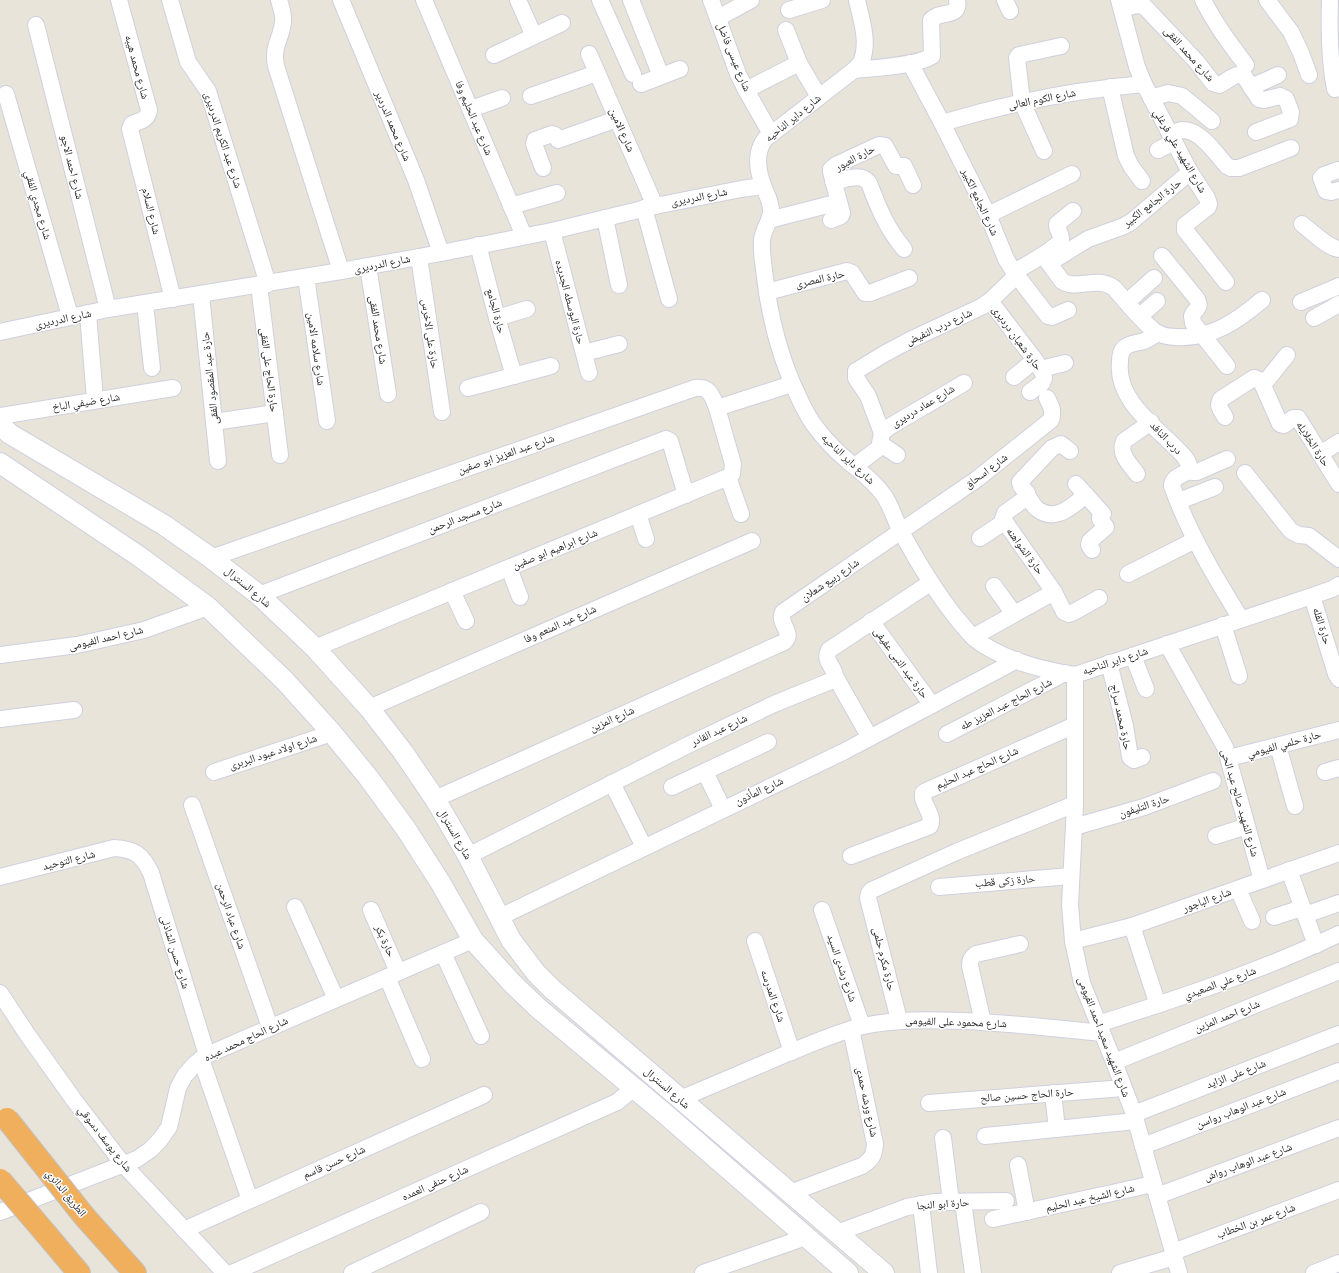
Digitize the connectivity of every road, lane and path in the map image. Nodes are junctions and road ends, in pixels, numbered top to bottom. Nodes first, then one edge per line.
1 (119, 0) edge
2 (170, 0) edge
3 (279, 0) edge
4 (341, 0) edge
5 (424, 0) edge
6 (518, 0) edge
7 (600, 0) edge
8 (631, 0) edge
9 (711, 0) edge
10 (751, 0) edge
11 (822, 0) edge
12 (857, 0) edge
13 (956, 0) edge
14 (1204, 0) edge
15 (1266, 0) edge
16 (1330, 0) edge
17 (1120, 5) edge
18 (789, 10) dead end
19 (718, 18) junction
20 (562, 23) dead end
21 (36, 25) dead end
22 (786, 30) dead end
23 (534, 36) junction
24 (1060, 46) dead end
25 (589, 54) dead end
26 (494, 55) dead end
27 (799, 63) junction
28 (910, 63) junction
29 (1246, 64) dead end
30 (680, 69) dead end
31 (854, 70) junction
32 (597, 73) junction
33 (1278, 75) dead end
34 (1309, 75) dead end
35 (661, 76) junction
36 (1251, 87) junction
37 (1110, 88) junction
38 (1334, 89) dead end
39 (746, 90) junction
40 (1147, 91) junction
41 (6, 94) dead end
42 (531, 96) dead end
43 (819, 97) junction
44 (502, 98) dead end
45 (1022, 102) junction
46 (471, 109) junction
47 (617, 119) junction
48 (1212, 121) dead end
49 (942, 123) junction
50 (132, 124) joint
51 (1256, 132) dead end
52 (771, 134) junction
53 (1172, 138) junction
54 (1291, 148) dead end
55 (1158, 150) dead end
56 (1044, 151) dead end
57 (543, 168) dead end
58 (1338, 170) edge
59 (1190, 172) junction
60 (1072, 174) dead end
61 (1142, 181) dead end
62 (834, 182) junction
63 (913, 185) dead end
64 (763, 186) junction
65 (1339, 190) edge
66 (557, 193) dead end
67 (839, 202) junction
68 (511, 206) junction
69 (649, 207) junction
70 (1072, 211) dead end
71 (988, 215) junction
72 (605, 218) junction
73 (769, 220) junction
74 (831, 220) dead end
75 (1302, 224) dead end
76 (552, 231) junction
77 (524, 236) junction
78 (478, 246) junction
79 (904, 249) dead end
80 (1339, 249) edge
81 (441, 253) junction
82 (1162, 256) dead end
83 (419, 257) junction
84 (1046, 259) junction
85 (368, 266) junction
86 (341, 271) junction
87 (1015, 274) junction
88 (306, 277) junction
89 (910, 278) dead end
90 (1154, 278) dead end
91 (1226, 282) dead end
92 (263, 284) junction
93 (619, 285) dead end
94 (1339, 286) edge
95 (767, 292) junction
96 (201, 295) junction
97 (173, 299) junction
98 (669, 299) dead end
99 (1262, 300) dead end
100 (990, 301) junction
101 (1157, 301) dead end
102 (1127, 302) junction
103 (1300, 302) dead end
104 (145, 304) junction
105 (1339, 304) edge
106 (108, 309) junction
107 (527, 309) dead end
108 (1068, 310) dead end
109 (88, 313) junction
110 (70, 316) junction
111 (1140, 316) junction
112 (497, 318) junction
113 (1314, 318) dead end
114 (0, 332) edge
115 (1157, 333) junction
116 (1202, 334) junction
117 (619, 344) dead end
118 (584, 353) junction
119 (1287, 355) dead end
120 (1065, 363) dead end
121 (1038, 364) junction
122 (551, 366) dead end
123 (1227, 366) dead end
124 (152, 368) dead end
125 (589, 373) dead end
126 (514, 376) junction
127 (1014, 377) dead end
128 (1261, 381) junction
129 (964, 382) dead end
130 (792, 384) junction
131 (173, 388) dead end
132 (468, 388) dead end
133 (1030, 392) dead end
134 (388, 394) dead end
135 (1047, 398) dead end
136 (95, 400) junction
137 (717, 408) junction
138 (442, 412) dead end
139 (275, 413) junction
140 (0, 416) edge
141 (1225, 417) dead end
142 (327, 421) dead end
143 (214, 422) junction
144 (1151, 422) junction
145 (0, 425) edge
146 (882, 439) junction
147 (1339, 442) edge
148 (1070, 451) dead end
149 (1320, 454) junction
150 (280, 456) dead end
151 (897, 456) dead end
152 (1227, 459) dead end
153 (218, 461) dead end
154 (0, 463) edge
155 (855, 466) junction
156 (1190, 470) junction
157 (1246, 473) dead end
158 (1137, 474) dead end
159 (728, 478) junction
160 (1339, 484) edge
161 (1214, 487) dead end
162 (686, 495) junction
163 (1027, 495) junction
164 (1178, 501) junction
165 (638, 514) junction
166 (741, 514) dead end
167 (1004, 522) junction
168 (901, 532) junction
169 (980, 538) dead end
170 (646, 539) dead end
171 (1195, 540) junction
172 (752, 541) dead end
173 (1092, 550) dead end
174 (211, 558) junction
175 (1339, 559) edge
176 (509, 568) junction
177 (1128, 574) dead end
178 (930, 583) junction
179 (1339, 585) edge
180 (994, 586) dead end
181 (452, 591) junction
182 (1054, 592) junction
183 (259, 595) junction
184 (1312, 596) junction
185 (520, 597) dead end
186 (1099, 598) dead end
187 (208, 607) junction
188 (1014, 614) junction
189 (1241, 619) junction
190 (466, 621) dead end
191 (871, 621) junction
192 (1223, 625) junction
193 (973, 637) junction
194 (788, 638) joint
195 (1167, 644) junction
196 (315, 648) junction
197 (0, 655) edge
198 (1133, 656) junction
199 (1017, 660) junction
200 (1109, 664) junction
201 (1070, 674) junction
202 (836, 676) junction
203 (1239, 676) dead end
204 (1339, 679) edge
205 (1146, 689) dead end
206 (932, 705) junction
207 (369, 708) junction
208 (74, 710) dead end
209 (0, 719) edge
210 (1075, 725) junction
211 (1339, 730) edge
212 (332, 733) junction
213 (947, 734) dead end
214 (870, 738) junction
215 (768, 742) dead end
216 (1278, 746) junction
217 (1142, 757) dead end
218 (1229, 758) junction
219 (214, 772) dead end
220 (705, 772) junction
221 (1213, 782) dead end
222 (612, 783) junction
223 (672, 787) dead end
224 (435, 799) junction
225 (1075, 804) junction
226 (192, 805) dead end
227 (1295, 806) dead end
228 (723, 809) junction
229 (1247, 826) junction
230 (1074, 827) junction
231 (1216, 836) dead end
232 (644, 847) junction
233 (137, 853) joint
234 (1339, 853) edge
235 (468, 856) junction
236 (851, 856) dead end
237 (1289, 870) junction
238 (1071, 876) junction
239 (0, 877) edge
240 (1262, 880) junction
241 (939, 887) dead end
242 (1238, 888) junction
243 (1339, 903) edge
244 (295, 907) dead end
245 (371, 910) dead end
246 (822, 910) dead end
247 (1304, 912) junction
248 (1274, 917) dead end
249 (498, 918) junction
250 (1252, 921) dead end
251 (1132, 926) junction
252 (1339, 934) edge
253 (474, 940) junction
254 (510, 940) junction
255 (755, 941) dead end
256 (1072, 941) junction
257 (1020, 944) dead end
258 (1316, 945) junction
259 (443, 953) junction
260 (487, 956) junction
261 (1339, 971) edge
262 (393, 974) junction
263 (0, 993) edge
264 (336, 999) junction
265 (1158, 1005) junction
266 (899, 1020) junction
267 (983, 1022) junction
268 (270, 1027) junction
269 (857, 1028) junction
270 (1100, 1028) junction
271 (1339, 1034) edge
272 (481, 1036) dead end
273 (792, 1052) junction
274 (204, 1057) junction
275 (422, 1059) dead end
276 (1114, 1062) junction
277 (1339, 1071) edge
278 (634, 1088) junction
279 (1124, 1088) junction
280 (1053, 1093) junction
281 (484, 1095) dead end
282 (680, 1099) junction
283 (929, 1103) dead end
284 (3, 1115) edge
285 (1135, 1118) junction
286 (1339, 1128) edge
287 (1057, 1129) junction
288 (985, 1136) dead end
289 (943, 1138) dead end
290 (1143, 1146) junction
291 (123, 1164) junction
292 (1018, 1165) dead end
293 (0, 1180) edge
294 (1155, 1190) junction
295 (1339, 1190) edge
296 (790, 1193) junction
297 (250, 1200) junction
298 (1006, 1201) dead end
299 (957, 1202) junction
300 (921, 1204) junction
301 (0, 1212) edge
302 (482, 1212) dead end
303 (1027, 1212) junction
304 (993, 1219) dead end
305 (184, 1230) junction
306 (838, 1233) junction
307 (806, 1237) junction
308 (1174, 1254) junction
309 (1339, 1263) edge
310 (79, 1273) edge
311 (135, 1273) edge
312 (225, 1273) edge
313 (232, 1273) edge
314 (352, 1273) edge
315 (703, 1273) edge
316 (848, 1273) edge
317 (884, 1273) edge
318 (929, 1273) edge
319 (973, 1273) edge
320 (1120, 1273) edge
321 (1179, 1273) edge
322 (1314, 1273) edge

1 - 50 street, شارع محمد هيبه
2 - 92 street, شارع عبد الكريم الدرديرى
3 - 86 street
4 - 81 street, شارع محمد الدردير
5 - 46 street, شارع عبد الحليم وفا
6 - 23 street
7 - 35 street
8 - 35 street
9 - 19 street, شارع عيسى فاضل
10 - 19 street
11 - 18 street
12 - 31 street, شارع داير الناحيه
13 - 28 street
14 - 29 street
15 - 34 street
16 - 38 street
17 - 36 street, شارع محمد الفقى
17 - 40 street, شارع الشهيد علي فرغلي
19 - 39 street, شارع عيسى فاضل
20 - 23 street
21 - 106 street, شارع احمد الاجو
22 - 27 street
23 - 26 street
24 - 45 street
25 - 32 street, شارع الامين
27 - 39 street
27 - 43 street
28 - 31 street
28 - 49 street, شارع الجامع الكبير
30 - 35 street
31 - 43 street, شارع داير الناحيه
32 - 42 street
32 - 47 street, شارع الامين
33 - 36 street
36 - 51 street, شارع محمد الفقى
37 - 40 street, شارع الكوم العالى
37 - 45 street, شارع الكوم العالى
37 - 61 street
39 - 52 street, شارع عيسى فاضل
40 - 48 street, شارع الكوم العالى
40 - 53 street, شارع الشهيد علي فرغلي
41 - 110 street, شارع مجدي الفقي
43 - 52 street, شارع داير الناحيه
44 - 46 street
45 - 49 street, شارع الكوم العالى
45 - 56 street
46 - 68 street, شارع عبد الحليم وفا
47 - 57 street
47 - 69 street, شارع الامين
49 - 71 street, شارع الجامع الكبير
50 - 97 street, شارع السلام
52 - 64 street, شارع داير الناحيه
53 - 54 street
53 - 55 street
53 - 59 street, شارع الشهيد علي فرغلي
58 - 65 street
59 - 84 street, حارة الجامع الكبير
59 - 91 street, شارع الشهيد علي فرغلي
60 - 71 street
62 - 63 street, حارة العبور
62 - 67 street, حارة العبور
62 - 79 street, حارة العبور
64 - 69 street, شارع الدرديرى
64 - 73 street, شارع داير الناحيه
66 - 68 street
67 - 73 street
67 - 74 street, حارة العبور
68 - 77 street, شارع عبد الحليم وفا
69 - 72 street, شارع الدرديرى
69 - 98 street, شارع الامين
70 - 84 street
71 - 87 street, شارع الجامع الكبير
72 - 76 street, شارع الدرديرى
72 - 93 street
73 - 95 street, شارع داير الناحيه
75 - 80 street
76 - 77 street, شارع الدرديرى
76 - 118 street, حارة البوسطه الجديده
77 - 78 street, شارع الدرديرى
78 - 81 street, شارع الدرديرى
78 - 112 street, حارة الجامع
81 - 83 street, شارع الدرديرى
82 - 116 street
83 - 85 street, شارع الدرديرى
83 - 138 street, حارة على الاخرس
84 - 87 street, شارع درب النفيض
84 - 102 street
85 - 86 street, شارع الدرديرى
85 - 134 street, شارع محمد الفقى
86 - 88 street, شارع الدرديرى
87 - 100 street, شارع درب النفيض
87 - 108 street, شارع الجامع الكبير
88 - 92 street, شارع الدرديرى
88 - 142 street, شارع سلامه الامين
89 - 95 street, حارة المصرى
90 - 102 street
92 - 96 street, شارع الدرديرى
92 - 139 street, حارة الحاج على الفقى
94 - 103 street
95 - 130 street, شارع داير الناحيه
96 - 97 street, شارع الدرديرى
96 - 143 street, حارة عبد المقصود الفقى
97 - 104 street, شارع الدرديرى
99 - 116 street
100 - 121 street, حارة شعبان درديرى
100 - 146 street, شارع درب النفيض
101 - 111 street
102 - 111 street
104 - 106 street, شارع الدرديرى
104 - 124 street
105 - 113 street
106 - 109 street, شارع الدرديرى
107 - 112 street
109 - 110 street, شارع الدرديرى
109 - 136 street
110 - 114 street, شارع الدرديرى
111 - 115 street
112 - 126 street, حارة الجامع
115 - 116 street
115 - 144 street, درب النافد
116 - 123 street
117 - 118 street
118 - 125 street, حارة البوسطه الجديده
119 - 128 street
120 - 121 street
121 - 127 street
121 - 133 street, حارة شعبان درديرى
122 - 126 street
126 - 132 street
128 - 141 street
128 - 149 street, حارة الخلايله
129 - 146 street, شارع عماد درديرى
130 - 137 street
130 - 155 street, شارع داير الناحيه
131 - 136 street, شارع ضيفي الباخ
135 - 168 street, شارع اسحاق
136 - 140 street, شارع ضيفي الباخ
137 - 159 street
137 - 174 street, شارع عبد العزيز ابو صفين
139 - 143 street
139 - 150 street, حارة الحاج على الفقى
143 - 153 street, حارة عبد المقصود الفقى
144 - 156 street, درب النافد
144 - 158 street
145 - 174 street, شارع السنترال
146 - 151 street
146 - 155 street, شارع عماد درديرى
147 - 149 street
148 - 163 street
149 - 160 street, حارة الخلايله
152 - 156 street
154 - 187 street, شارع السنترال
155 - 168 street, شارع داير الناحيه
156 - 164 street
157 - 175 street
159 - 162 street, شارع ابراهيم ابو صفين
159 - 166 street
161 - 164 street
162 - 165 street, شارع ابراهيم ابو صفين
162 - 183 street, شارع مسجد الرحمن
163 - 167 street, حارة الشواهنه
163 - 173 street
164 - 171 street
165 - 170 street
165 - 176 street, شارع ابراهيم ابو صفين
167 - 169 street
167 - 182 street, حارة الشواهنه
168 - 178 street, شارع داير الناحيه
168 - 194 street, شارع ربيع شعلان
171 - 177 street
171 - 189 street
172 - 207 street, شارع عبد المنعم وفا
174 - 183 street, شارع السنترال
176 - 181 street, شارع ابراهيم ابو صفين
176 - 185 street
178 - 191 street
178 - 193 street, شارع داير الناحيه
179 - 184 street, شارع داير الناحيه
180 - 188 street
181 - 190 street
181 - 196 street, شارع ابراهيم ابو صفين
182 - 186 street, حارة الشواهنه
182 - 188 street
183 - 196 street, شارع السنترال
184 - 189 street, شارع داير الناحيه
184 - 204 street, حارة القله
187 - 197 street, شارع احمد الفيومى
187 - 212 street, شارع السنترال
188 - 193 street
189 - 192 street, شارع داير الناحيه
191 - 202 street
191 - 206 street, حارة عبد النبى عفيفى
192 - 195 street, شارع داير الناحيه
192 - 203 street
193 - 199 street, شارع داير الناحيه
194 - 224 street, شارع المزين
195 - 198 street, شارع داير الناحيه
195 - 218 street, شارع الشهيد صالح عبد الحى
196 - 207 street, شارع السنترال
198 - 200 street, شارع داير الناحيه
198 - 205 street
199 - 201 street, شارع داير الناحيه
199 - 206 street, شارع المأذون
200 - 201 street, شارع داير الناحيه
200 - 217 street, حارة محمد سراج
201 - 210 street, شارع الشهيد سعيد احمد الفيومى
201 - 213 street, شارع الحاج عبد العزيز طه
202 - 214 street
202 - 222 street, شارع عبد القادر
206 - 214 street, شارع المأذون
207 - 224 street, شارع السنترال
208 - 209 street
210 - 225 street, شارع الشهيد سعيد احمد الفيومى
210 - 236 street, شارع الحاج عبد الحليم
211 - 216 street, حارة حلمي الفيومي
212 - 219 street, شارع اولاد عبود البربرى
212 - 253 street, شارع السنترال
214 - 228 street, شارع المأذون
215 - 220 street
216 - 218 street, حارة حلمي الفيومي
216 - 227 street
218 - 229 street, شارع الشهيد صالح عبد الحى
220 - 223 street
220 - 228 street
221 - 230 street, حارة التليفون
222 - 232 street
222 - 235 street, شارع عبد القادر
224 - 235 street, شارع السنترال
225 - 230 street, شارع الشهيد سعيد احمد الفيومى
225 - 266 street, حارة مكرم حلمى
226 - 268 street, شارع عباد الرحمن
228 - 232 street, شارع المأذون
229 - 231 street
229 - 240 street, شارع الشهيد صالح عبد الحى
230 - 238 street, شارع الشهيد سعيد احمد الفيومى
232 - 249 street, شارع المأذون
233 - 239 street, شارع التوحيد
233 - 274 street, شارع حسن الشاذلى
234 - 237 street, شارع الباجور
235 - 249 street, شارع السنترال
237 - 240 street, شارع الباجور
237 - 247 street
238 - 241 street, حارة زكى قطب
238 - 256 street, شارع الشهيد سعيد احمد الفيومى
240 - 242 street, شارع الباجور
242 - 250 street
242 - 251 street, شارع الباجور
243 - 247 street
244 - 264 street
245 - 262 street, حارة بكر
246 - 269 street, شارع رشدى السيد
247 - 248 street
247 - 258 street
249 - 254 street, شارع السنترال
251 - 256 street, شارع الباجور
251 - 265 street
252 - 258 street, شارع علي الصعيدي
253 - 259 street, شارع الحاج محمد عبده
253 - 260 street, شارع السنترال
254 - 260 street
254 - 282 street, شارع السنترال
255 - 273 street, شارع المدرسه
256 - 270 street, شارع الشهيد سعيد احمد الفيومى
257 - 267 street
258 - 265 street, شارع علي الصعيدي
259 - 262 street, شارع الحاج محمد عبده
259 - 272 street
260 - 278 street, شارع السنترال
261 - 276 street, شارع احمد المزين
262 - 264 street, شارع الحاج محمد عبده
262 - 275 street, حارة بكر
263 - 291 street, شارع يوسف دسوقي
264 - 268 street, شارع الحاج محمد عبده
265 - 270 street, شارع علي الصعيدي
266 - 267 street, شارع محمود على الفيومى
266 - 269 street, شارع محمود على الفيومى
267 - 270 street, شارع محمود على الفيومى
268 - 274 street, شارع الحاج محمد عبده
269 - 273 street, شارع محمود على الفيومى
269 - 296 street, شارع ورشه حمدى
270 - 276 street, شارع الشهيد سعيد احمد الفيومى
271 - 285 street, شارع على الزايد
273 - 282 street, شارع محمود على الفيومى
274 - 291 street, شارع الحاج محمد عبده
274 - 297 street, شارع حسن الشاذلى
276 - 279 street, شارع الشهيد سعيد احمد الفيومى
277 - 290 street, شارع عبد الوهاب رواسن
278 - 307 street, شارع السنترال
278 - 313 street, شارع حنفى العمده
279 - 280 street, حارة الحاج حسين صالح
279 - 285 street, شارع الشهيد سعيد احمد الفيومى
280 - 283 street, حارة الحاج حسين صالح
280 - 287 street
281 - 297 street, شارع حسن قاسم
282 - 296 street, شارع السنترال
284 - 311 highway, الطريق الدائري, bridge
285 - 287 street, شارع على الزايد
285 - 290 street, شارع الشهيد سعيد احمد الفيومى
286 - 294 street, شارع عبد الوهاب رواش
287 - 288 street, شارع على الزايد
289 - 299 street
290 - 294 street, شارع الشهيد سعيد احمد الفيومى
291 - 301 street, شارع الحاج محمد عبده
291 - 305 street, شارع يوسف دسوقي
292 - 303 street
293 - 310 highway, bridge
294 - 303 street, شارع الشيخ عبد الحليم
294 - 308 street, شارع الشهيد سعيد احمد الفيومى
295 - 308 street, شارع عمر بن الخطاب
296 - 306 street, شارع السنترال
297 - 305 street, شارع حسن قاسم
298 - 299 street, حارة ابو النجا
299 - 300 street, حارة ابو النجا
299 - 319 street
300 - 306 street, حارة ابو النجا
300 - 318 street
302 - 314 street
303 - 304 street, شارع الشيخ عبد الحليم
305 - 312 street, شارع يوسف دسوقي
306 - 317 street, شارع السنترال
307 - 315 street
307 - 316 street, شارع السنترال
308 - 320 street, شارع عمر بن الخطاب
308 - 321 street, شارع الشهيد سعيد احمد الفيومى
309 - 322 street

